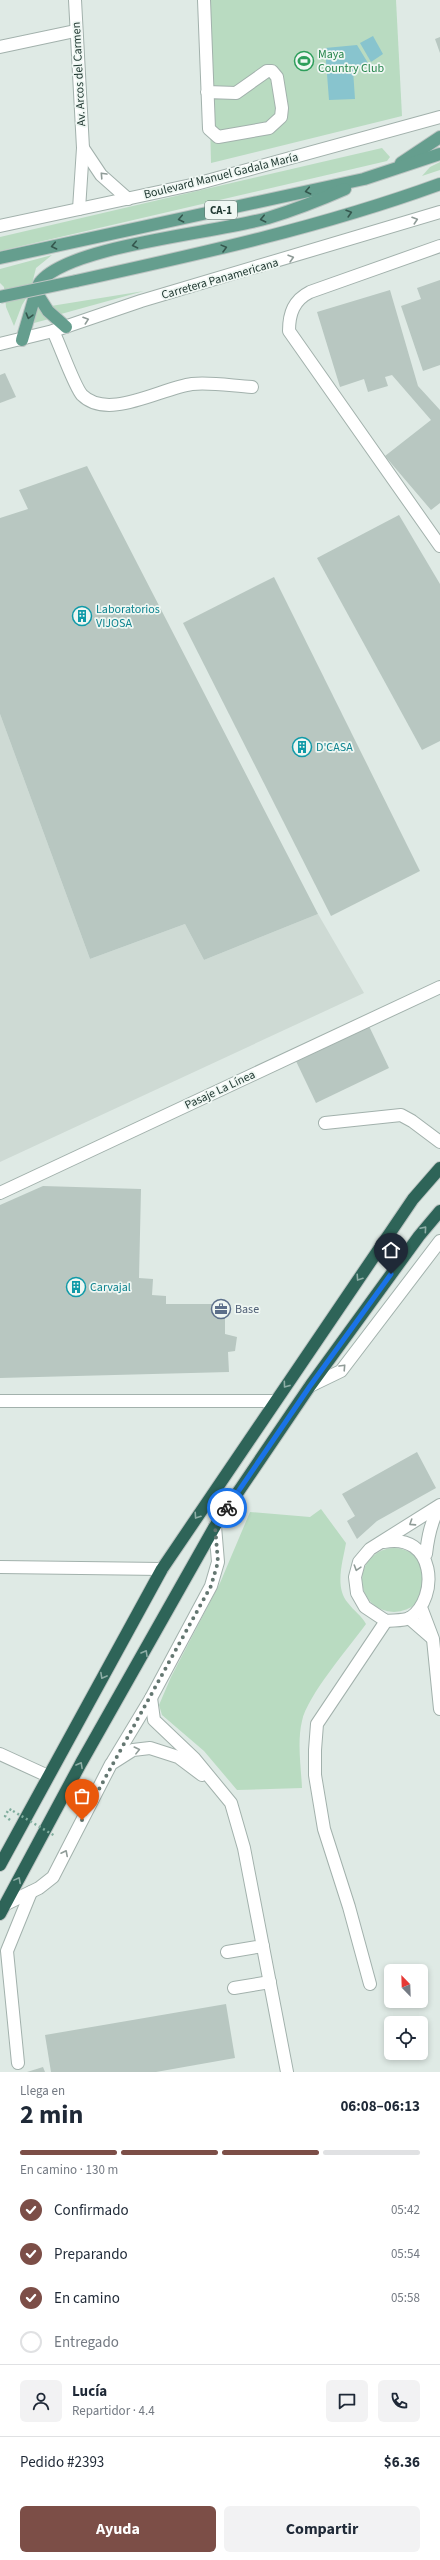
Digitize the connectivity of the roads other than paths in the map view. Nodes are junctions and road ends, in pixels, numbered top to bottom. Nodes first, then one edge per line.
1 (75, 0) edge
2 (204, 0) edge
3 (75, 31) junction
4 (0, 47) edge
5 (207, 92) junction
6 (440, 117) edge
7 (440, 137) edge
8 (83, 148) junction
9 (440, 154) edge
10 (390, 171) junction
11 (364, 179) junction
12 (440, 184) edge
13 (128, 199) junction
14 (79, 209) junction
15 (440, 212) edge
16 (0, 226) edge
17 (440, 246) edge
18 (0, 258) edge
19 (36, 292) junction
20 (0, 297) edge
21 (66, 327) junction
22 (53, 331) junction
23 (22, 340) junction
24 (0, 344) edge
25 (252, 387) dead end
26 (440, 546) edge
27 (440, 987) edge
28 (325, 1123) dead end
29 (440, 1142) edge
30 (440, 1168) edge
31 (0, 1193) edge
32 (440, 1212) edge
33 (440, 1241) edge
34 (310, 1386) junction
35 (0, 1401) edge
36 (274, 1401) junction
37 (440, 1505) edge
38 (215, 1526) junction
39 (384, 1542) junction
40 (426, 1554) junction
41 (0, 1567) edge
42 (162, 1568) junction
43 (422, 1610) junction
44 (409, 1618) junction
45 (382, 1619) junction
46 (433, 1639) junction
47 (151, 1698) junction
48 (440, 1709) edge
49 (0, 1754) edge
50 (111, 1764) junction
51 (48, 1776) junction
52 (214, 1784) junction
53 (0, 1865) edge
54 (31, 1892) junction
55 (3, 1909) edge
56 (263, 1946) junction
57 (3, 1950) edge
58 (227, 1952) dead end
59 (270, 1982) junction
60 (370, 1984) dead end
61 (234, 1988) dead end
62 (18, 2063) dead end
63 (287, 2072) edge

1 - 3 street, Av. Arcos del Carmen
2 - 5 street
3 - 4 street
3 - 8 street, Av. Arcos del Carmen
5 - 5 street
6 - 13 street, Boulevard Manuel Gadala María
7 - 10 main road
13 -> 8 street
8 - 14 street, Av. Arcos del Carmen
9 - 10 main road, CA-1
10 - 11 main road, CA-1
11 -> 18 main road, CA-1
11 -> 19 main road
20 -> 12 main road, bridge
13 - 14 street, Boulevard Manuel Gadala María
14 - 16 street, Boulevard Manuel Gadala María
21 -> 15 street, Carretera Panamericana
17 - 26 street
19 - 21 main road
19 -> 23 main road
21 - 22 street, Carretera Panamericana
22 - 23 street, Carretera Panamericana
22 - 25 street
23 - 24 street, Carretera Panamericana
27 - 31 street, Pasaje La Línea
28 - 29 street
30 -> 36 highway
34 -> 32 highway
34 -> 33 street
34 - 38 highway
35 - 36 street
36 -> 42 highway
37 -> 39 street
37 - 40 street
38 - 47 street
55 -> 38 highway
39 - 40 street
39 -> 45 street
40 - 43 street
41 - 42 street
42 -> 51 highway
43 - 44 street
43 - 46 street
44 - 45 street
44 - 46 street
45 - 60 street
46 - 48 street
47 - 50 street
47 - 52 street
49 - 51 street
50 -> 52 street
54 -> 50 street
51 - 53 highway
52 - 56 street
54 - 55 street
54 - 57 street
56 - 58 street
56 - 59 street
57 - 62 street
59 - 61 street
59 - 63 street

